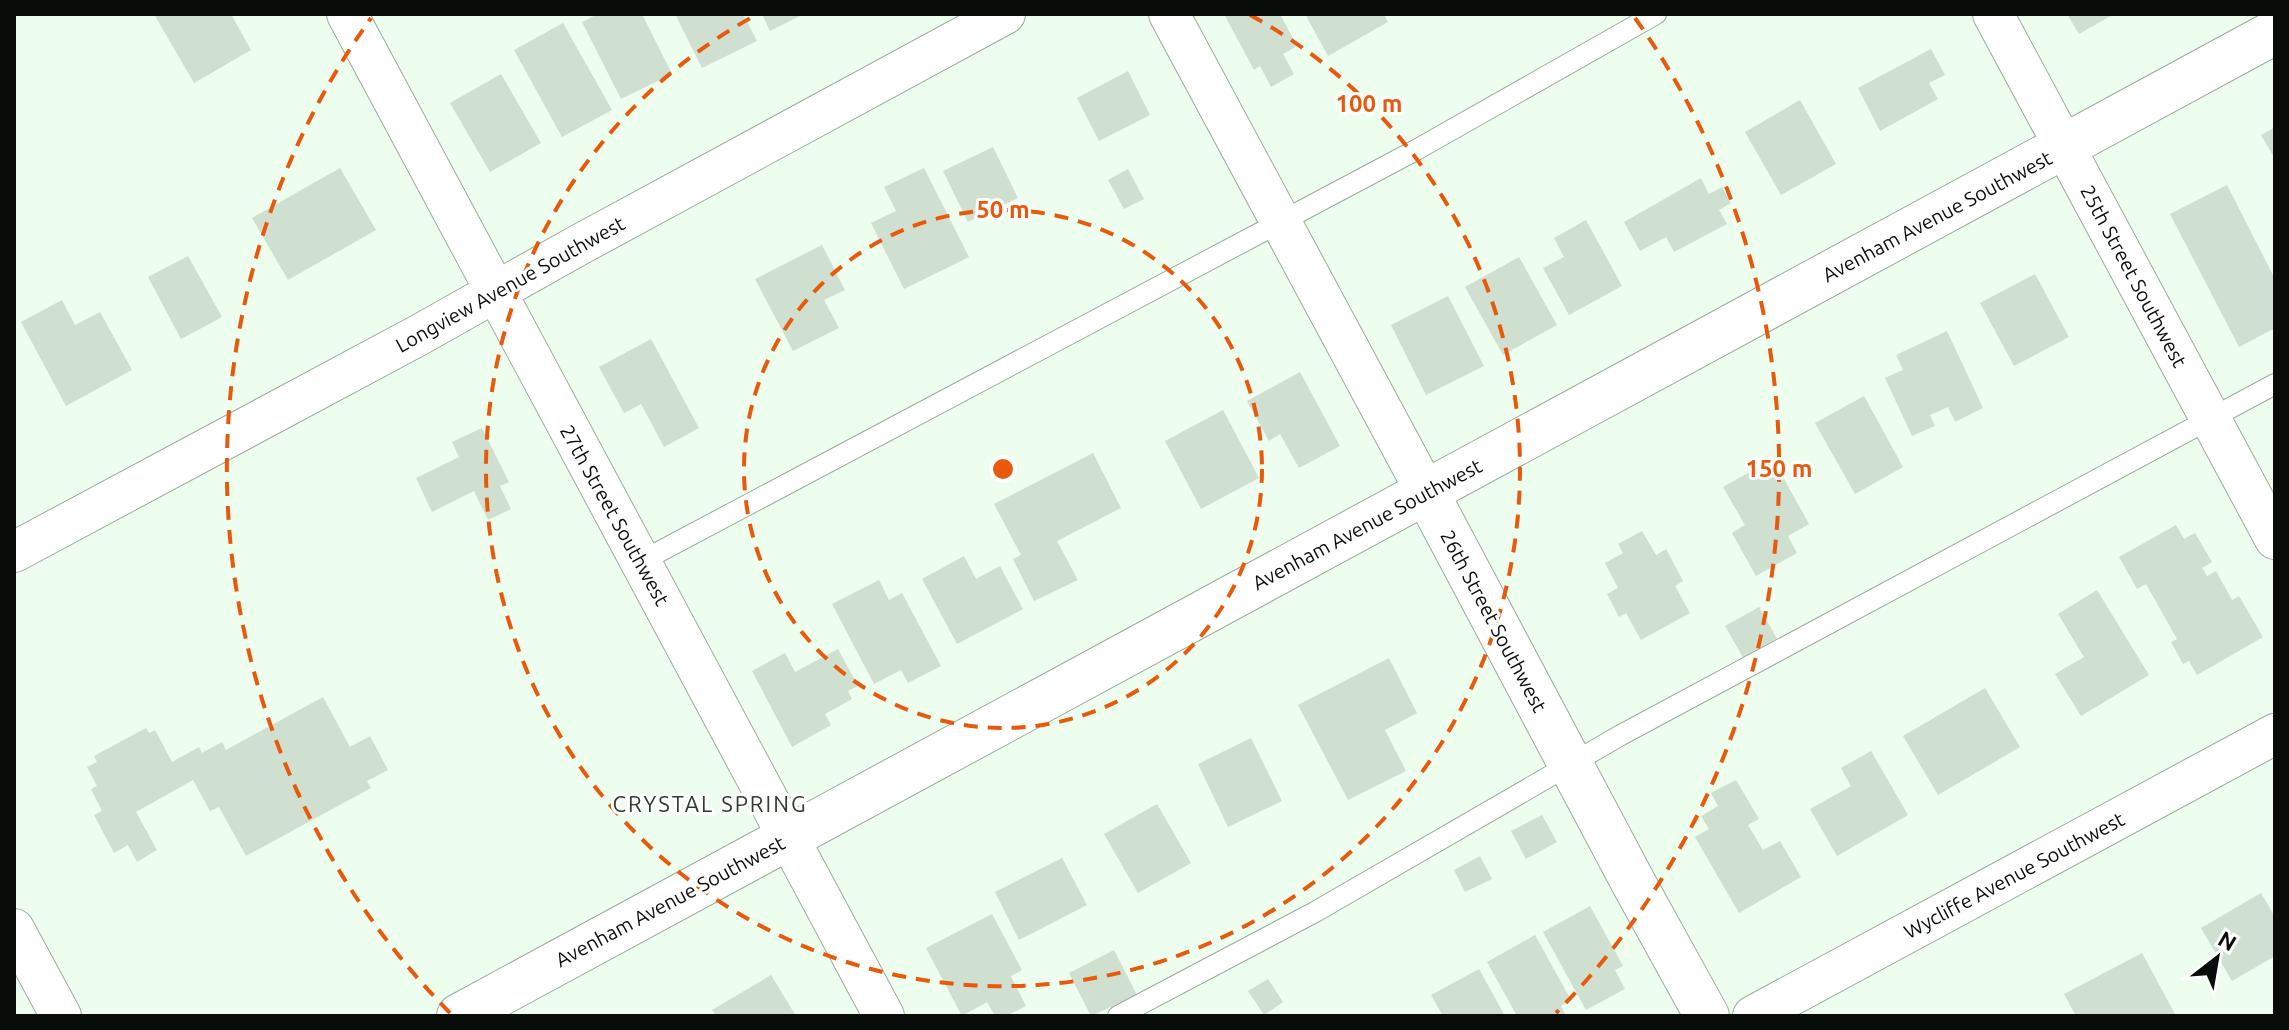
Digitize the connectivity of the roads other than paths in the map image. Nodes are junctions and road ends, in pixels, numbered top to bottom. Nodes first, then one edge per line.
1 (1005, 14) edge
2 (1169, 14) edge
3 (1656, 14) edge
4 (1993, 14) edge
5 (354, 16) edge
6 (2275, 32) edge
7 (2064, 147) junction
8 (1281, 220) junction
9 (496, 292) junction
10 (2275, 384) edge
11 (2210, 419) junction
12 (1426, 492) junction
13 (2275, 539) edge
14 (14, 552) edge
15 (640, 562) junction
16 (2275, 734) edge
17 (1570, 764) junction
18 (788, 837) junction
19 (14, 929) edge
20 (61, 1016) edge
21 (459, 1016) edge
22 (884, 1016) edge
23 (1118, 1016) edge
24 (1707, 1016) edge
25 (1753, 1016) edge

1 - 9 street, Longview Avenue Southwest
2 - 8 street, 26th Street Southwest
3 - 8 lane
4 - 7 street, 25th Street Southwest
5 - 9 street, 27th Street Southwest
6 - 7 street, Avenham Avenue Southwest
7 - 11 street, 25th Street Southwest
7 - 12 street, Avenham Avenue Southwest
8 - 12 street, 26th Street Southwest
8 - 15 lane
9 - 14 street, Longview Avenue Southwest
9 - 15 street, 27th Street Southwest
10 - 11 lane
11 - 13 street, 25th Street Southwest
11 - 17 lane
12 - 17 street, 26th Street Southwest
12 - 18 street, Avenham Avenue Southwest
15 - 18 street, 27th Street Southwest
16 - 25 street, Wycliffe Avenue Southwest
17 - 23 lane
17 - 24 street, 26th Street Southwest
18 - 21 street, Avenham Avenue Southwest
18 - 22 street, 27th Street Southwest
19 - 20 street

